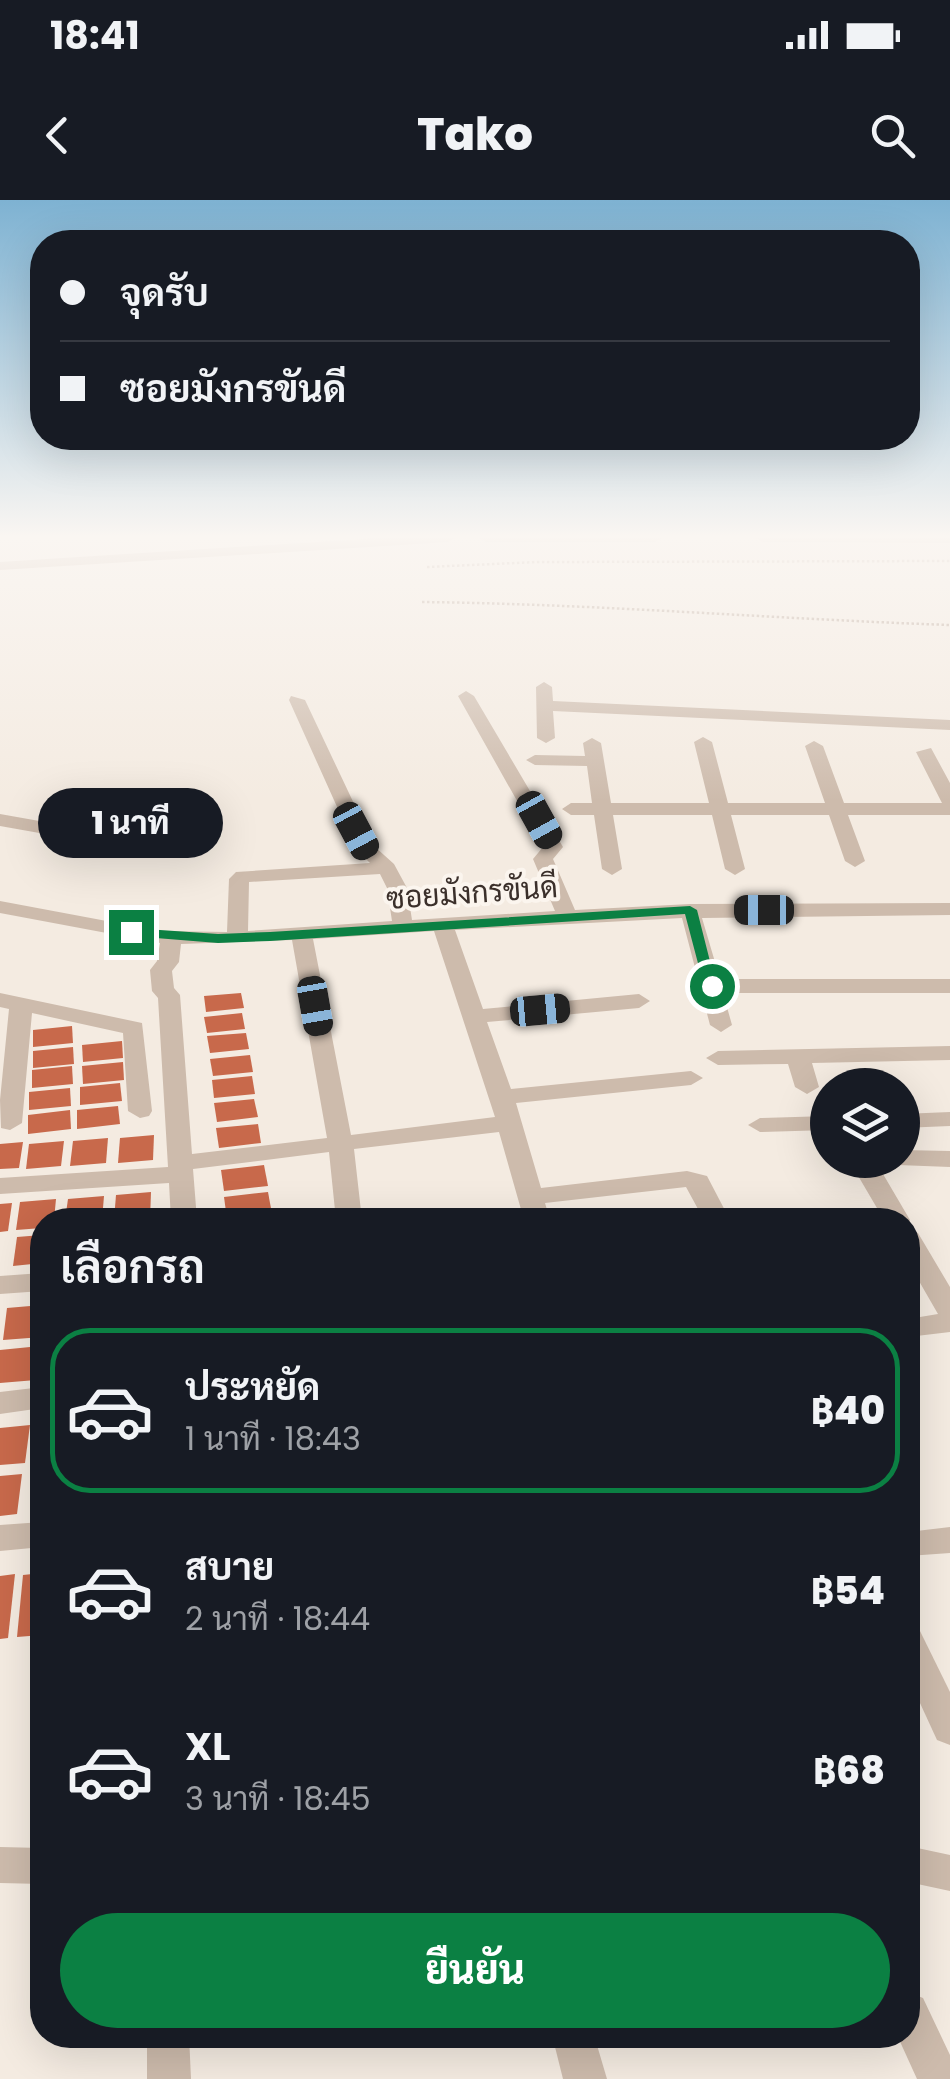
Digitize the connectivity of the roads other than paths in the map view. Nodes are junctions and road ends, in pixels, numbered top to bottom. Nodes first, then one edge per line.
1 (544, 688) dead end
2 (466, 696) dead end
3 (297, 700) dead end
4 (545, 706) junction
5 (950, 725) edge
6 (546, 738) dead end
7 (703, 742) dead end
8 (814, 746) dead end
9 (925, 752) dead end
10 (535, 760) dead end
11 (950, 805) edge
12 (571, 808) dead end
13 (600, 809) junction
14 (838, 809) junction
15 (718, 810) junction
16 (0, 820) edge
17 (180, 852) dead end
18 (855, 861) dead end
19 (387, 868) junction
20 (612, 869) dead end
21 (735, 869) dead end
22 (0, 908) edge
23 (950, 909) edge
24 (690, 910) junction
25 (568, 916) junction
26 (443, 926) junction
27 (403, 927) junction
28 (302, 935) junction
29 (172, 937) junction
30 (237, 938) junction
31 (712, 986) junction
32 (950, 986) edge
33 (639, 1001) dead end
34 (11, 1002) edge
35 (475, 1016) junction
36 (721, 1025) dead end
37 (950, 1054) edge
38 (798, 1057) junction
39 (718, 1058) dead end
40 (691, 1078) dead end
41 (807, 1086) dead end
42 (502, 1097) junction
43 (140, 1111) dead end
44 (950, 1120) edge
45 (920, 1121) edge
46 (10, 1123) dead end
47 (509, 1123) junction
48 (810, 1124) edge
49 (760, 1125) dead end
50 (341, 1146) junction
51 (920, 1158) edge
52 (950, 1159) edge
53 (182, 1168) junction
54 (872, 1178) edge
55 (0, 1186) edge
56 (184, 1208) edge
57 (348, 1208) edge
58 (534, 1208) edge
59 (539, 1208) edge
60 (711, 1208) edge
61 (890, 1208) edge
62 (920, 1259) edge
63 (30, 1283) edge
64 (0, 1285) edge
65 (950, 1312) edge
66 (950, 1322) edge
67 (920, 1326) edge
68 (30, 1399) edge
69 (0, 1403) edge
70 (30, 1536) edge
71 (0, 1538) edge
72 (950, 1540) edge
73 (920, 1543) edge
74 (920, 1666) edge
75 (950, 1729) edge
76 (0, 1865) edge
77 (30, 1866) edge
78 (920, 1867) edge
79 (950, 1873) edge
80 (920, 2039) edge
81 (168, 2048) edge
82 (577, 2048) edge
83 (169, 2079) edge
84 (585, 2079) edge
85 (939, 2079) edge

1 - 4 street
2 - 25 street
3 - 19 street
4 - 5 street
4 - 6 street
7 - 15 street
8 - 14 street
9 - 11 street
10 - 13 street
11 - 14 street
12 - 13 street
13 - 15 street
13 - 20 street
14 - 15 street
14 - 18 street
15 - 21 street
16 - 17 street
19 - 27 street
19 - 30 street
22 - 29 street, ซอยมังกรขันดี
23 - 24 street, ซอยมังกรขันดี
24 - 25 street, ซอยมังกรขันดี
24 - 31 street
25 - 26 street, ซอยมังกรขันดี
26 - 27 street, ซอยมังกรขันดี
26 - 35 street
27 - 28 street, ซอยมังกรขันดี
28 - 30 street, ซอยมังกรขันดี
28 - 50 street
29 - 30 street, ซอยมังกรขันดี
29 - 53 street
31 - 32 street
31 - 36 street
33 - 35 street
34 - 43 street
34 - 46 street
35 - 42 street
37 - 38 street
38 - 39 street
38 - 41 street
40 - 42 street
42 - 47 street
44 - 45 street
47 - 50 street
47 - 58 street
48 - 49 street
50 - 53 street
50 - 57 street
51 - 52 street
53 - 55 street
53 - 56 street
54 - 61 street
59 - 60 street
62 - 65 street
63 - 64 street
66 - 67 street
68 - 69 street
70 - 71 street
72 - 73 street
74 - 75 street
76 - 77 street
78 - 79 street
80 - 85 street
81 - 83 street
82 - 84 street

